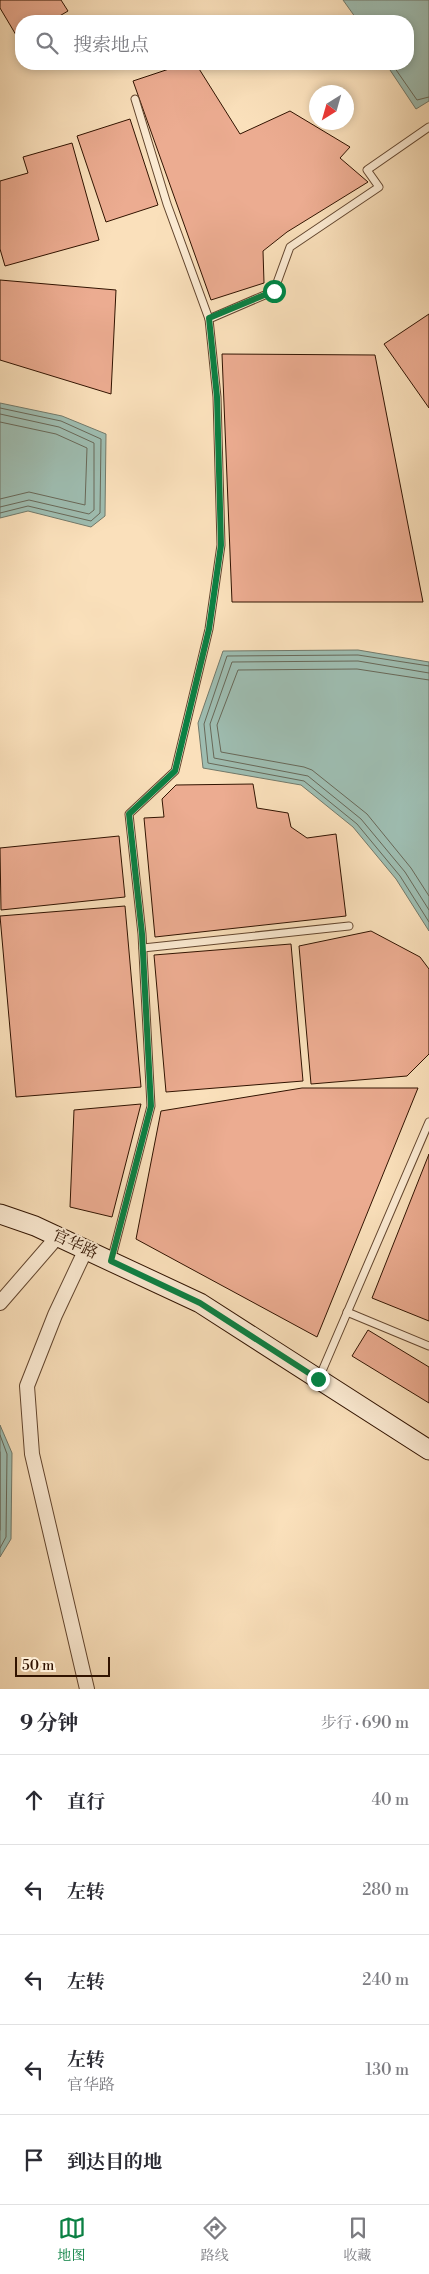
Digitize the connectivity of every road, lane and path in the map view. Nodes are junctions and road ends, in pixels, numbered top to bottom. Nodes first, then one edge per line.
1 (135, 99) dead end
2 (429, 126) edge
3 (209, 318) junction
4 (349, 926) dead end
5 (143, 948) junction
6 (429, 1122) edge
7 (0, 1214) edge
8 (58, 1236) junction
9 (86, 1249) junction
10 (111, 1261) junction
11 (0, 1303) edge
12 (347, 1312) junction
13 (429, 1346) edge
14 (318, 1379) junction
15 (429, 1450) edge
16 (87, 1689) edge

1 - 3 lane
2 - 3 lane
3 - 5 lane
4 - 5 lane
5 - 10 lane
6 - 12 lane
7 - 8 main road, 官华路
8 - 9 main road, 官华路
8 - 11 street
9 - 10 main road, 官华路
9 - 16 street
10 - 14 main road, 官华路
12 - 13 lane
12 - 14 lane
14 - 15 main road, 官华路

